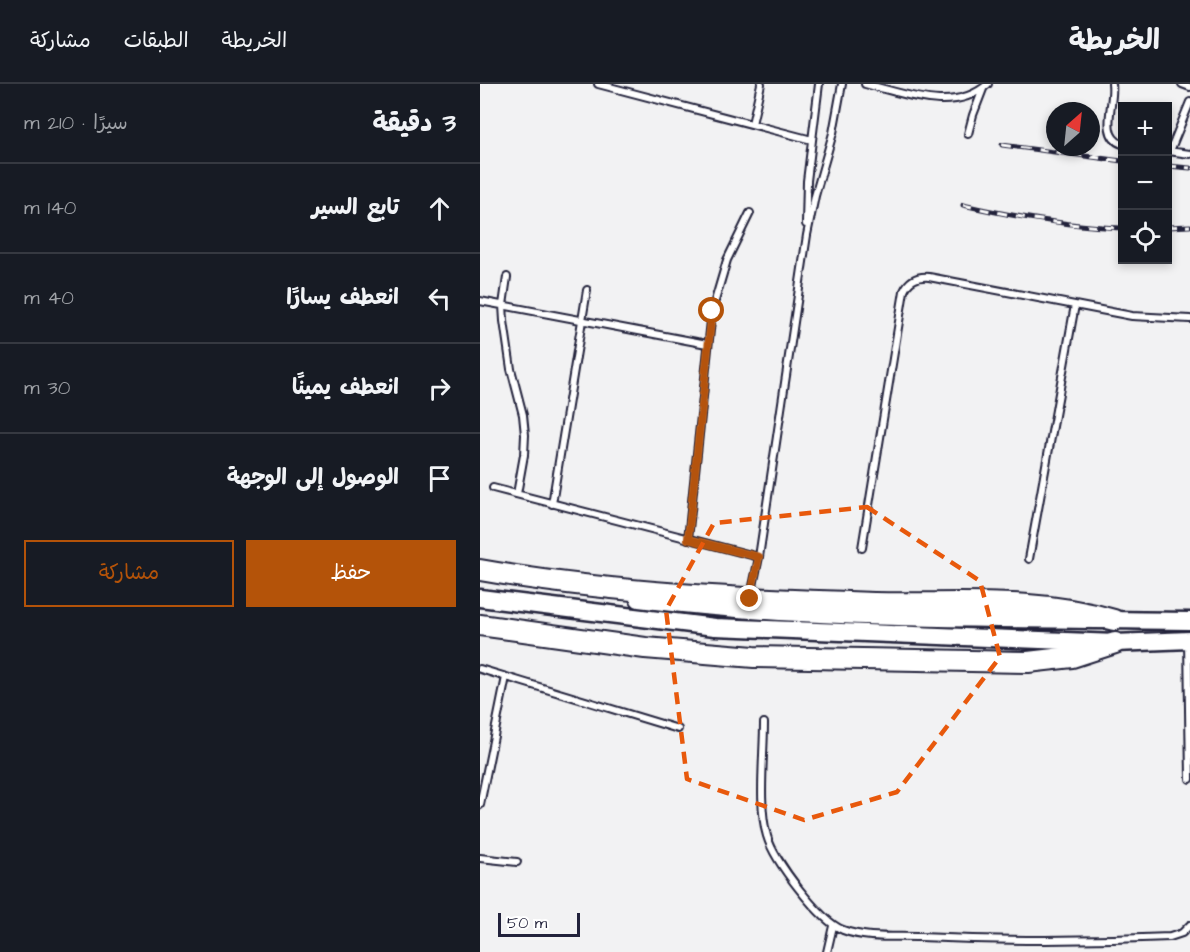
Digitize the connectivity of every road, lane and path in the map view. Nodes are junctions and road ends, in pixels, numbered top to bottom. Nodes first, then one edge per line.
1 (598, 84) edge
2 (760, 84) edge
3 (819, 84) edge
4 (842, 84) edge
5 (865, 84) edge
6 (1112, 84) edge
7 (1182, 84) edge
8 (986, 86) edge
9 (1190, 87) edge
10 (1190, 102) edge
11 (752, 124) junction
12 (968, 134) dead end
13 (812, 140) junction
14 (1118, 142) edge
15 (1172, 144) edge
16 (1172, 151) edge
17 (1190, 154) edge
18 (750, 213) dead end
19 (807, 235) junction
20 (507, 277) dead end
21 (587, 290) dead end
22 (480, 301) edge
23 (503, 305) junction
24 (1075, 305) junction
25 (1190, 319) edge
26 (582, 320) junction
27 (707, 344) junction
28 (493, 488) dead end
29 (517, 494) junction
30 (552, 504) junction
31 (688, 539) junction
32 (862, 548) dead end
33 (759, 557) junction
34 (1029, 559) dead end
35 (480, 570) edge
36 (480, 579) edge
37 (480, 598) edge
38 (750, 599) junction
39 (1114, 620) junction
40 (1190, 621) edge
41 (480, 625) edge
42 (1189, 640) edge
43 (1114, 643) junction
44 (480, 669) edge
45 (506, 677) junction
46 (764, 723) dead end
47 (678, 729) dead end
48 (1190, 779) edge
49 (480, 805) edge
50 (480, 858) edge
51 (517, 862) dead end
52 (1190, 925) edge
53 (833, 926) junction
54 (826, 952) edge

1 - 11 lane
2 - 11 lane
3 - 13 lane
4 - 19 lane
5 - 8 lane
6 - 14 lane
7 - 9 lane
8 - 12 lane
10 - 15 lane
11 - 13 lane
13 - 19 lane
16 - 17 lane
18 - 27 lane
19 - 33 lane
20 - 23 lane
21 - 26 lane
22 - 23 lane
23 - 26 lane
23 - 29 lane
24 - 25 lane
24 - 32 lane
24 - 34 lane
26 - 27 lane
26 - 30 lane
27 - 31 lane
28 - 29 lane
29 - 30 lane
30 - 31 lane
31 - 33 lane
33 - 38 lane
35 - 38 highway
36 - 39 main road
37 - 43 main road
38 - 39 highway
39 - 40 main road
41 - 43 highway
42 - 43 main road
42 - 48 lane
44 - 45 lane
45 - 47 lane
45 - 49 lane
46 - 53 lane
50 - 51 lane
52 - 53 lane
53 - 54 lane

